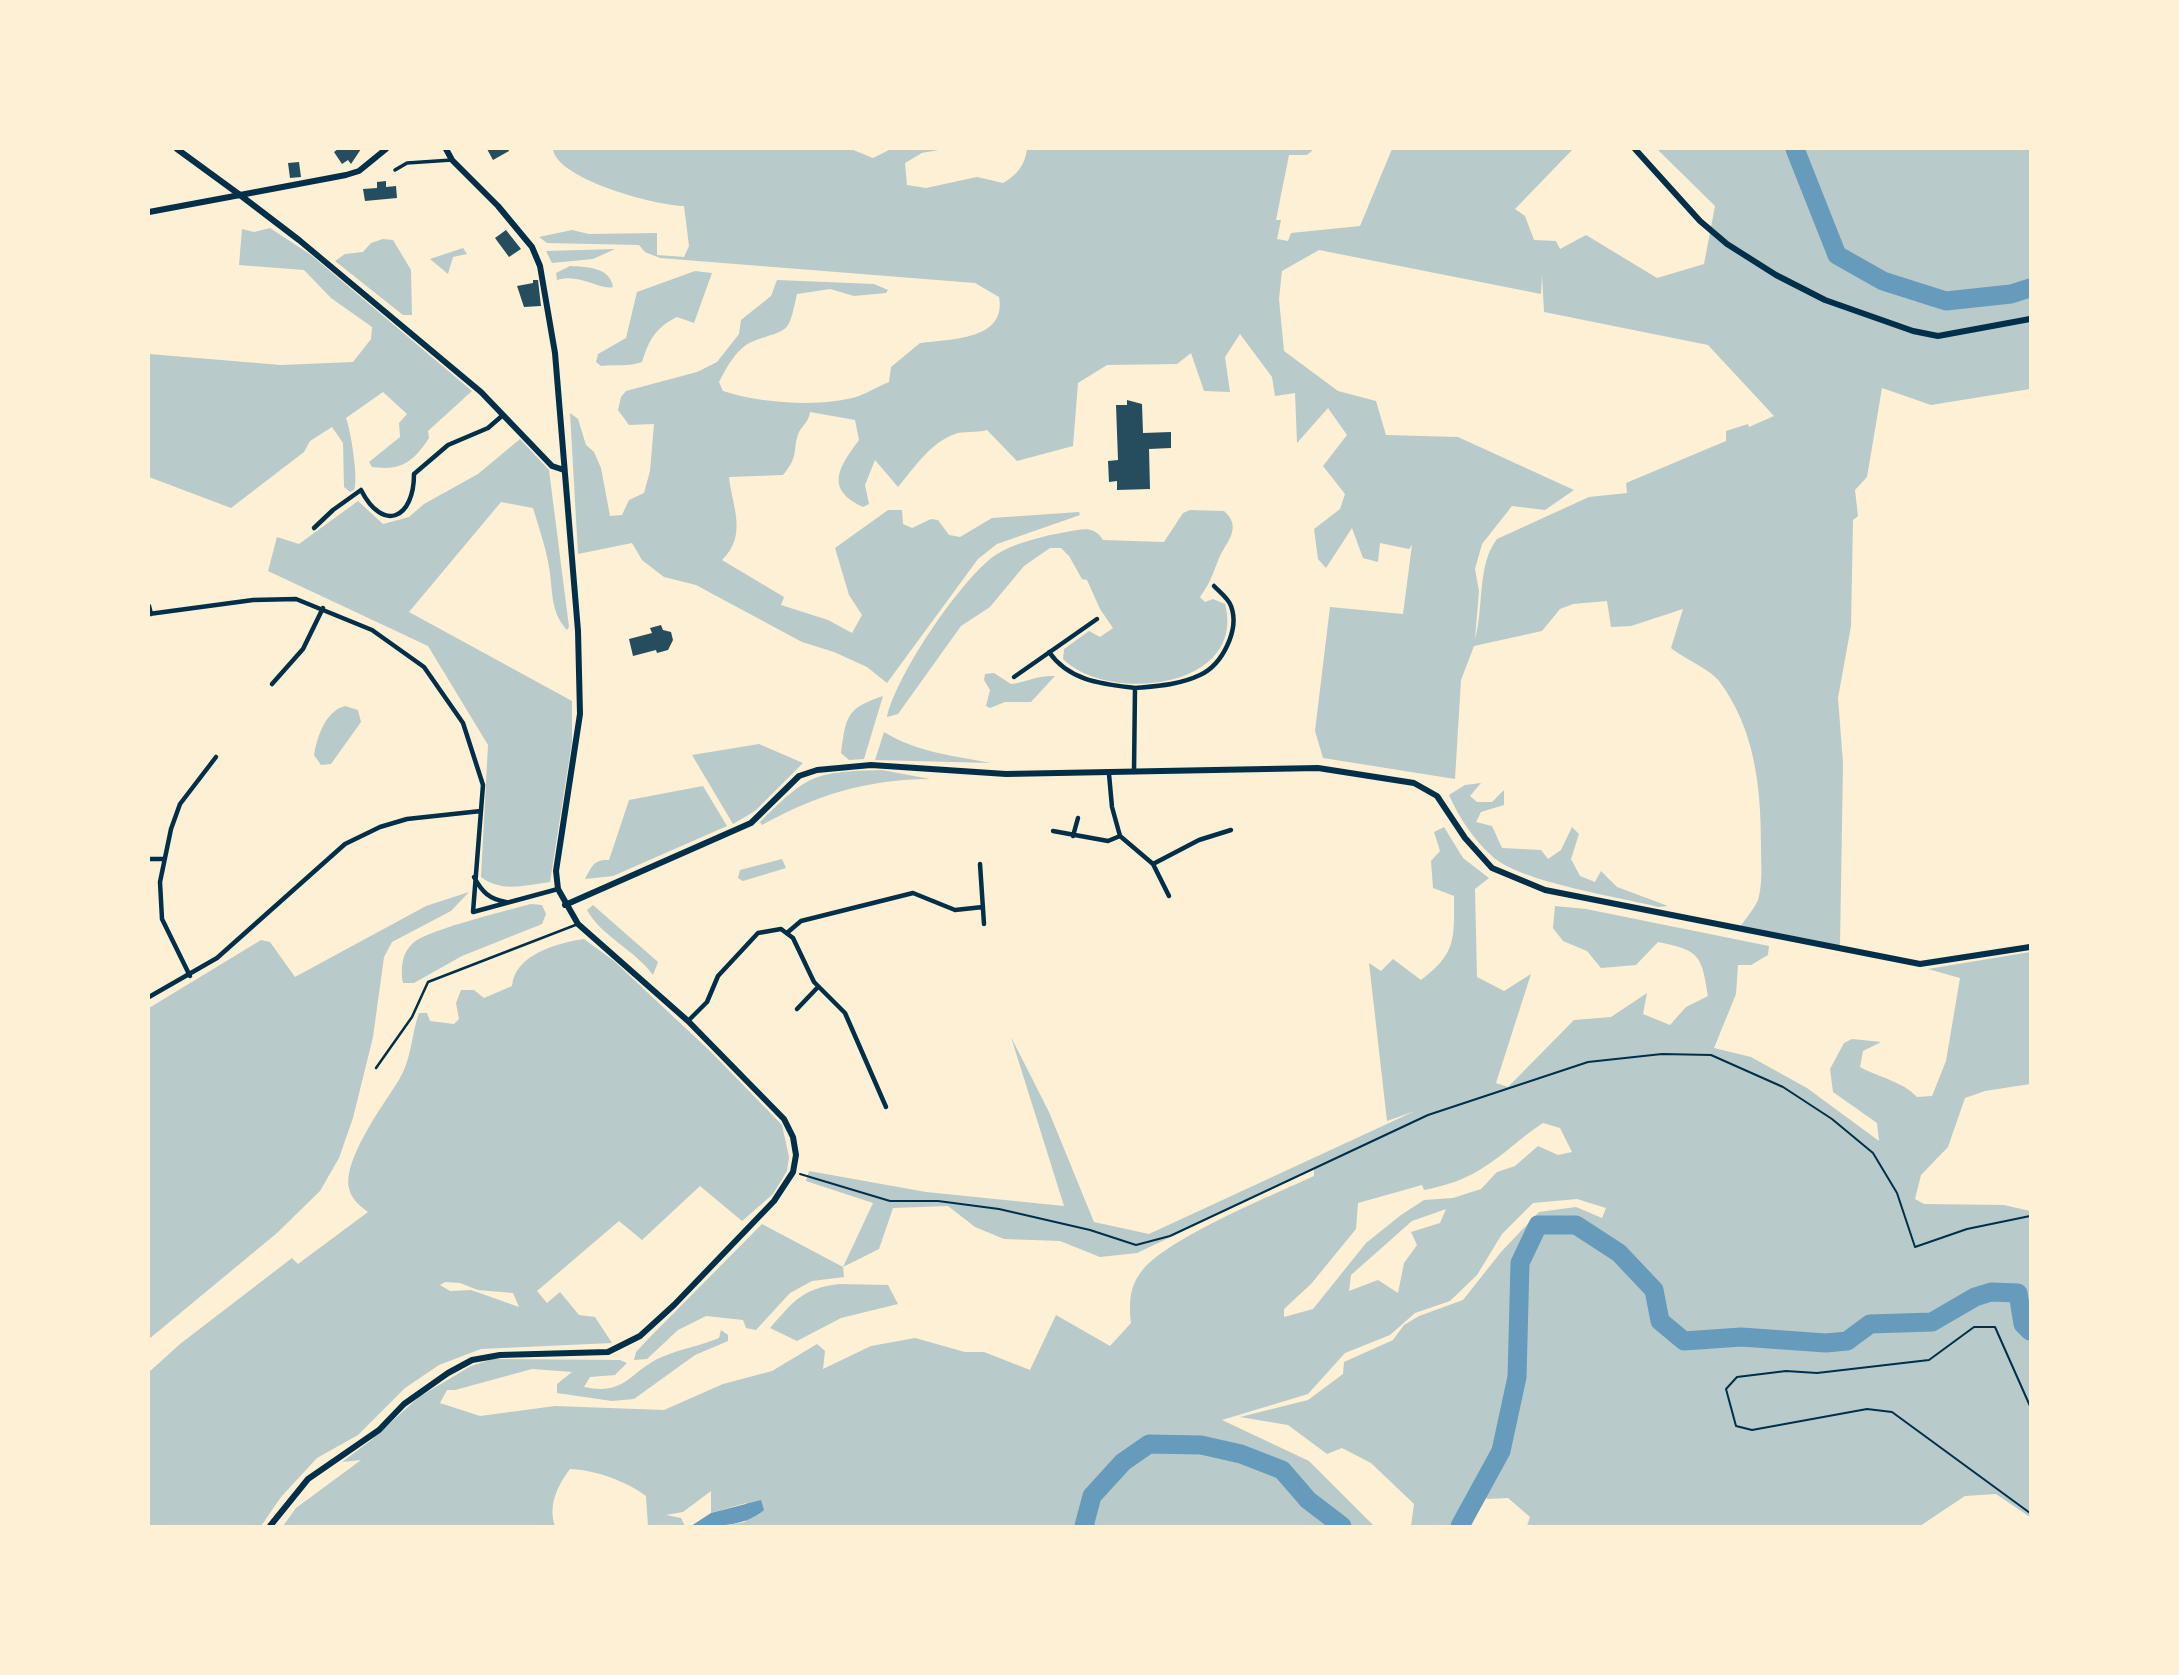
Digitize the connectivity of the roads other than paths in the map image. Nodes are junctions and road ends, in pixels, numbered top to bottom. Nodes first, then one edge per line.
1 (177, 149) edge
2 (386, 149) edge
3 (446, 149) edge
4 (1635, 149) edge
5 (452, 160) junction
6 (395, 170) dead end
7 (240, 195) junction
8 (149, 212) edge
9 (2030, 319) edge
10 (503, 415) junction
11 (564, 470) junction
12 (314, 528) dead end
13 (1214, 586) dead end
14 (149, 606) edge
15 (323, 608) junction
16 (150, 614) edge
17 (1097, 619) dead end
18 (1049, 652) junction
19 (1014, 677) dead end
20 (272, 684) dead end
21 (1135, 688) junction
22 (215, 757) dead end
23 (1134, 772) junction
24 (1109, 774) junction
25 (481, 811) junction
26 (1078, 818) dead end
27 (1231, 830) dead end
28 (1053, 831) dead end
29 (1073, 836) junction
30 (1120, 836) junction
31 (149, 859) edge
32 (164, 859) junction
33 (980, 864) dead end
34 (1153, 864) junction
35 (474, 876) junction
36 (558, 889) junction
37 (1169, 896) dead end
38 (508, 902) junction
39 (565, 905) junction
40 (983, 907) junction
41 (984, 923) dead end
42 (578, 924) junction
43 (788, 932) junction
44 (2030, 947) edge
45 (190, 976) junction
46 (818, 987) junction
47 (149, 997) edge
48 (797, 1009) dead end
49 (688, 1021) junction
50 (376, 1068) dead end
51 (886, 1107) dead end
52 (270, 1526) edge

1 - 7 main road
2 - 7 main road
3 - 5 main road
4 - 9 main road
5 - 6 street
5 - 11 main road
7 - 8 main road
7 - 10 main road
10 - 11 main road
10 - 12 street
11 - 36 main road
13 - 21 street
14 - 16 street
15 - 16 street
15 - 20 street
15 - 25 street
17 - 18 street
18 - 19 street
18 - 21 street
21 - 23 street
22 - 32 street
23 - 24 main road
23 - 44 main road
24 - 30 street
24 - 39 main road
25 - 35 street
25 - 45 street
26 - 29 street
27 - 34 street
28 - 29 street
29 - 30 street
30 - 34 street
31 - 32 street
32 - 45 street
33 - 40 street
34 - 37 street
35 - 38 street
35 - 38 street
36 - 38 street
36 - 39 main road
39 - 42 main road
40 - 41 street
40 - 43 street
42 - 49 main road
42 - 50 lane
43 - 46 street
43 - 49 street
45 - 47 street
46 - 48 street
46 - 51 street
49 - 52 main road

